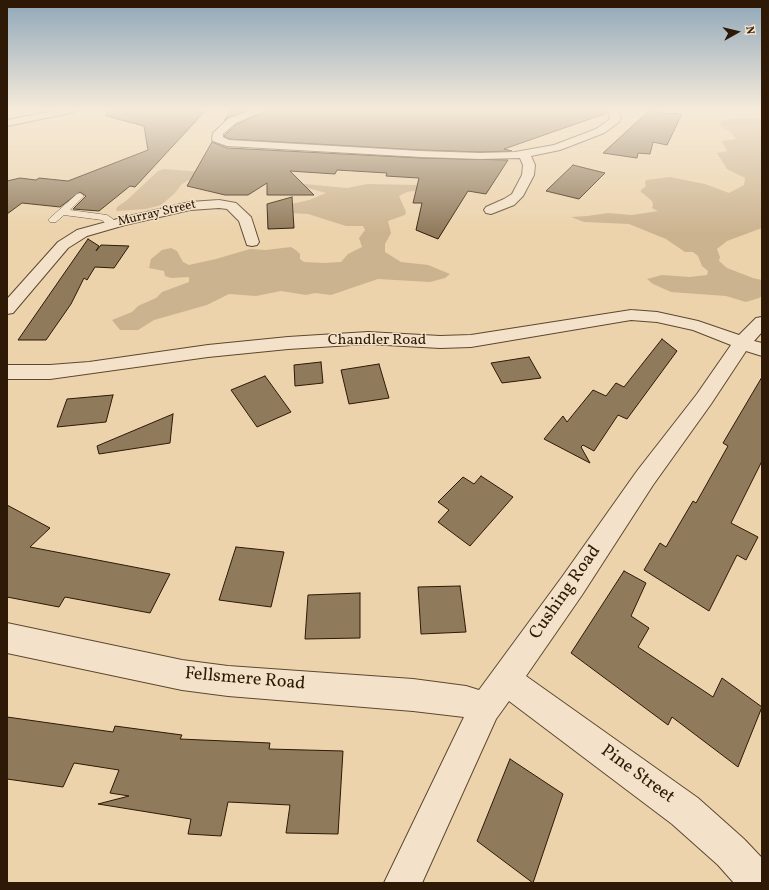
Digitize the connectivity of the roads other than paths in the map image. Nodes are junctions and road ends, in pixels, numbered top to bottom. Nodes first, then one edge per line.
1 (358, 151) edge
2 (542, 151) edge
3 (524, 154) junction
4 (80, 196) dead end
5 (491, 210) dead end
6 (63, 212) junction
7 (53, 220) dead end
8 (111, 224) junction
9 (252, 242) dead end
10 (7, 309) edge
11 (762, 322) edge
12 (753, 346) edge
13 (7, 372) edge
14 (7, 638) edge
15 (505, 679) junction
16 (485, 708) junction
17 (403, 883) edge
18 (759, 883) edge

1 - 3 street
2 - 3 street
3 - 5 street
4 - 6 lane
6 - 7 lane
6 - 8 lane
8 - 9 street, Murray Street
8 - 10 street, Murray Street
11 - 12 street, Cushing Road
12 - 13 street, Chandler Road
12 - 15 street, Cushing Road
14 - 16 street, Fellsmere Road
15 - 16 street, Cushing Road
15 - 18 street, Pine Street
16 - 17 street, Cushing Road

